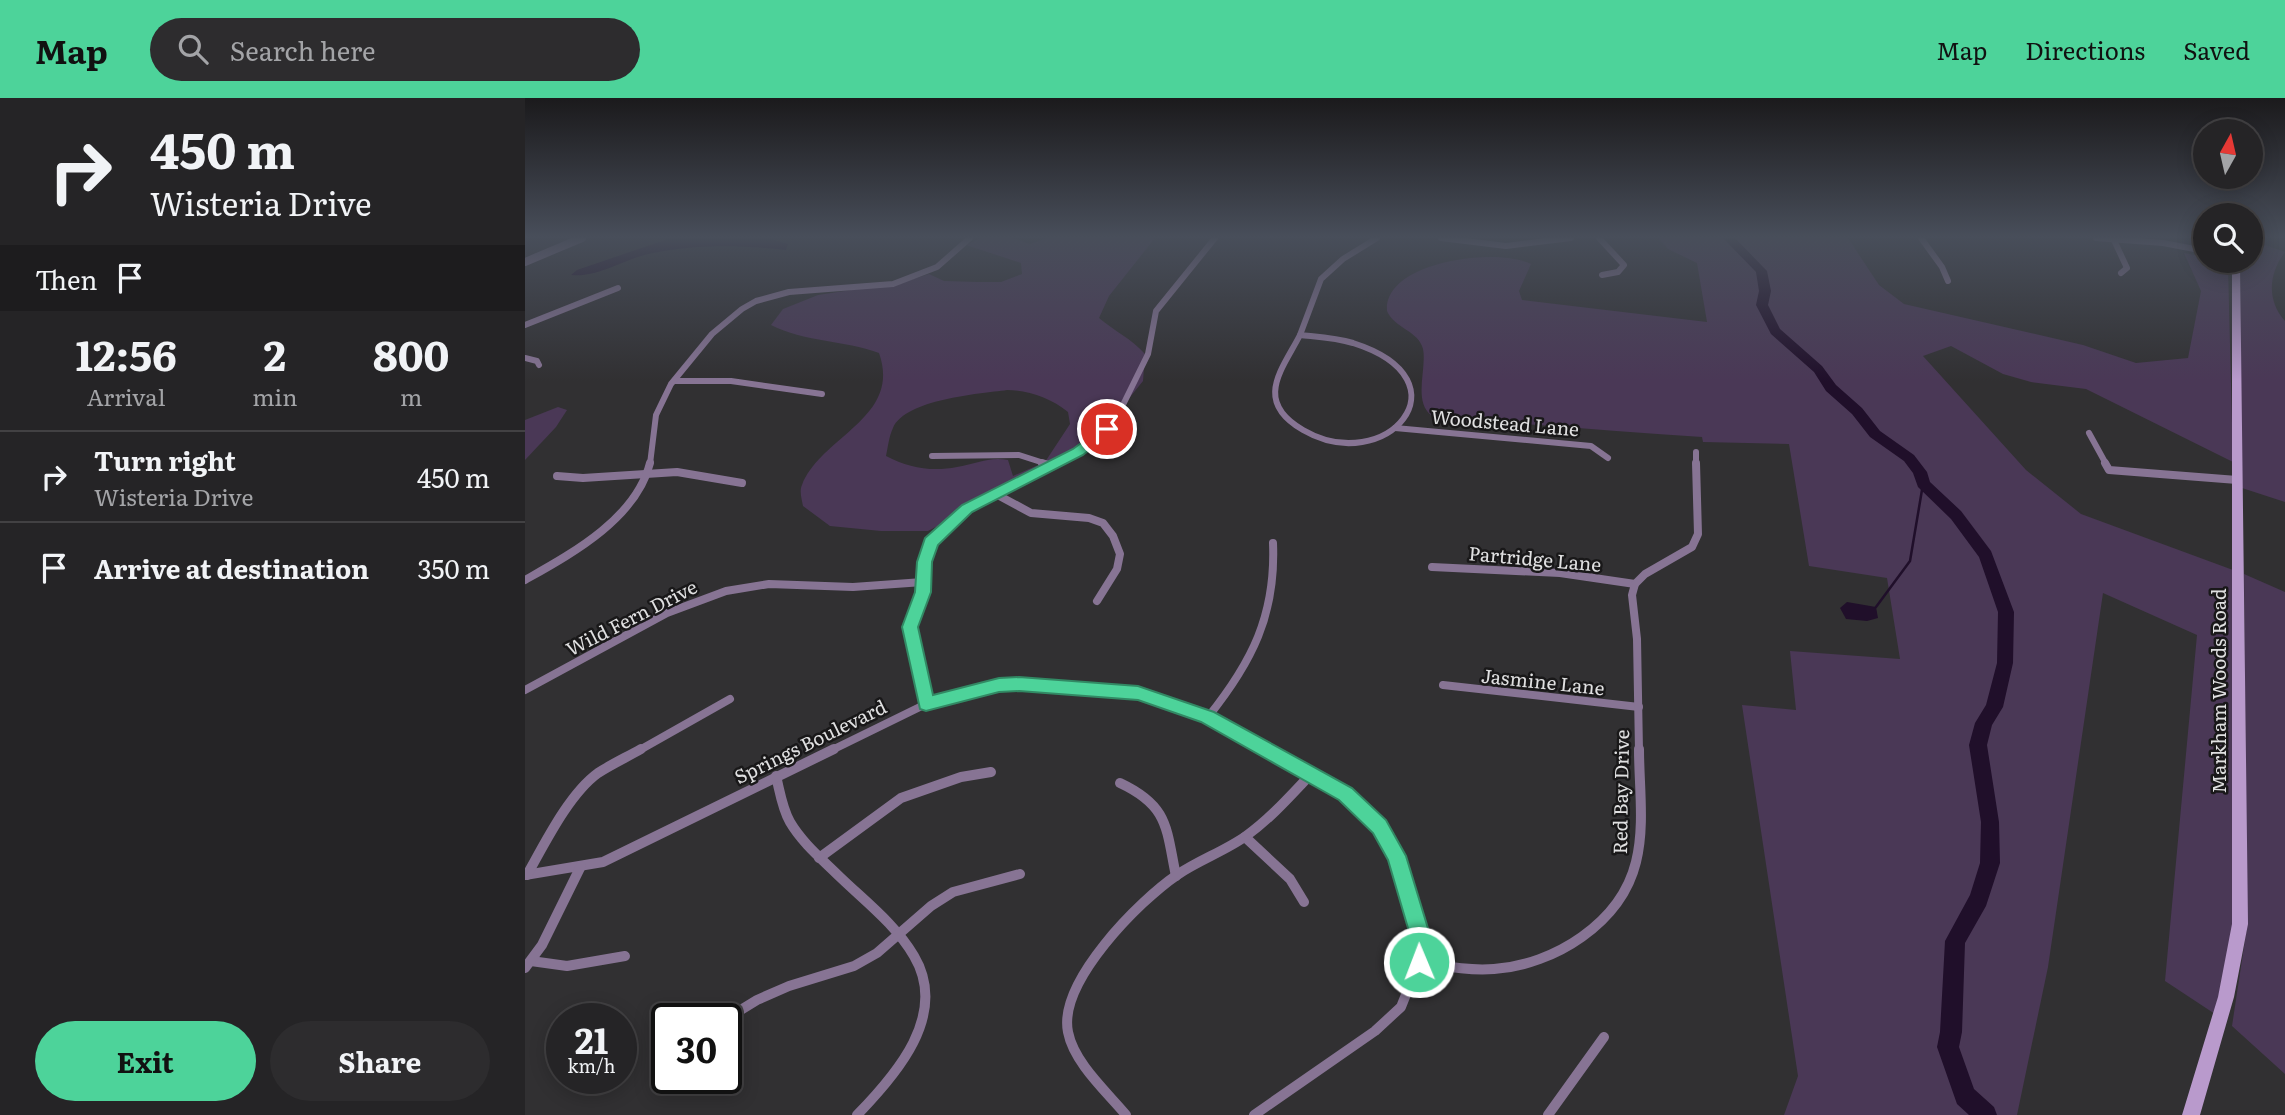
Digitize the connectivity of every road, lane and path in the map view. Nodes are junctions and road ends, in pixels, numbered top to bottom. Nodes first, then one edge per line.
1 (877, 285) edge
2 (1177, 285) edge
3 (1317, 285) edge
4 (2236, 285) edge
5 (618, 288) dead end
6 (525, 325) edge
7 (1300, 335) junction
8 (525, 358) edge
9 (539, 365) dead end
10 (675, 381) junction
11 (822, 394) dead end
12 (1395, 428) junction
13 (2089, 433) dead end
14 (1696, 452) dead end
15 (932, 456) dead end
16 (1608, 458) dead end
17 (1052, 466) junction
18 (647, 473) junction
19 (557, 476) dead end
20 (2237, 480) junction
21 (742, 483) dead end
22 (995, 493) junction
23 (1273, 543) dead end
24 (1431, 567) dead end
25 (525, 580) edge
26 (923, 582) junction
27 (1635, 584) junction
28 (1097, 601) dead end
29 (1443, 685) dead end
30 (525, 690) edge
31 (730, 699) dead end
32 (926, 704) junction
33 (1639, 708) junction
34 (1207, 717) junction
35 (991, 772) dead end
36 (1312, 773) junction
37 (776, 776) junction
38 (1120, 783) dead end
39 (1245, 837) junction
40 (819, 858) junction
41 (581, 866) junction
42 (1020, 874) dead end
43 (526, 875) edge
44 (1176, 876) junction
45 (1304, 902) dead end
46 (898, 934) junction
47 (625, 956) dead end
48 (1419, 962) junction
49 (528, 965) edge
50 (742, 1009) edge
51 (1604, 1037) dead end
52 (857, 1115) edge
53 (1126, 1115) edge
54 (1254, 1115) edge
55 (1548, 1115) edge
56 (2191, 1115) edge

1 - 10 street
2 - 17 street
3 - 7 street
4 - 20 main road, Markham Woods Road
5 - 6 street
7 - 12 street
7 - 12 street
8 - 9 street
10 - 11 street
10 - 18 street
12 - 16 street, Woodstead Lane
13 - 20 street
14 - 27 street
15 - 17 street
17 - 22 street
18 - 19 street
18 - 21 street
18 - 25 street
20 - 56 main road, Markham Woods Road
22 - 26 street
22 - 28 street
23 - 34 street
24 - 27 street, Partridge Lane
26 - 30 street, Wild Fern Drive
26 - 32 street
27 - 33 street, Red Bay Drive
29 - 33 street, Jasmine Lane
31 - 43 street
32 - 34 street, Springs Boulevard
32 - 37 street, Springs Boulevard
33 - 48 street, Red Bay Drive
34 - 36 street, Springs Boulevard
35 - 40 street
36 - 39 street
36 - 48 street, Springs Boulevard
37 - 40 street
37 - 41 street, Springs Boulevard
38 - 44 street
39 - 44 street
39 - 45 street
40 - 46 street
41 - 43 street, Springs Boulevard
41 - 49 street
42 - 46 street
44 - 53 street
46 - 50 street
46 - 52 street
47 - 49 street
48 - 54 street, Springs Boulevard
51 - 55 street

